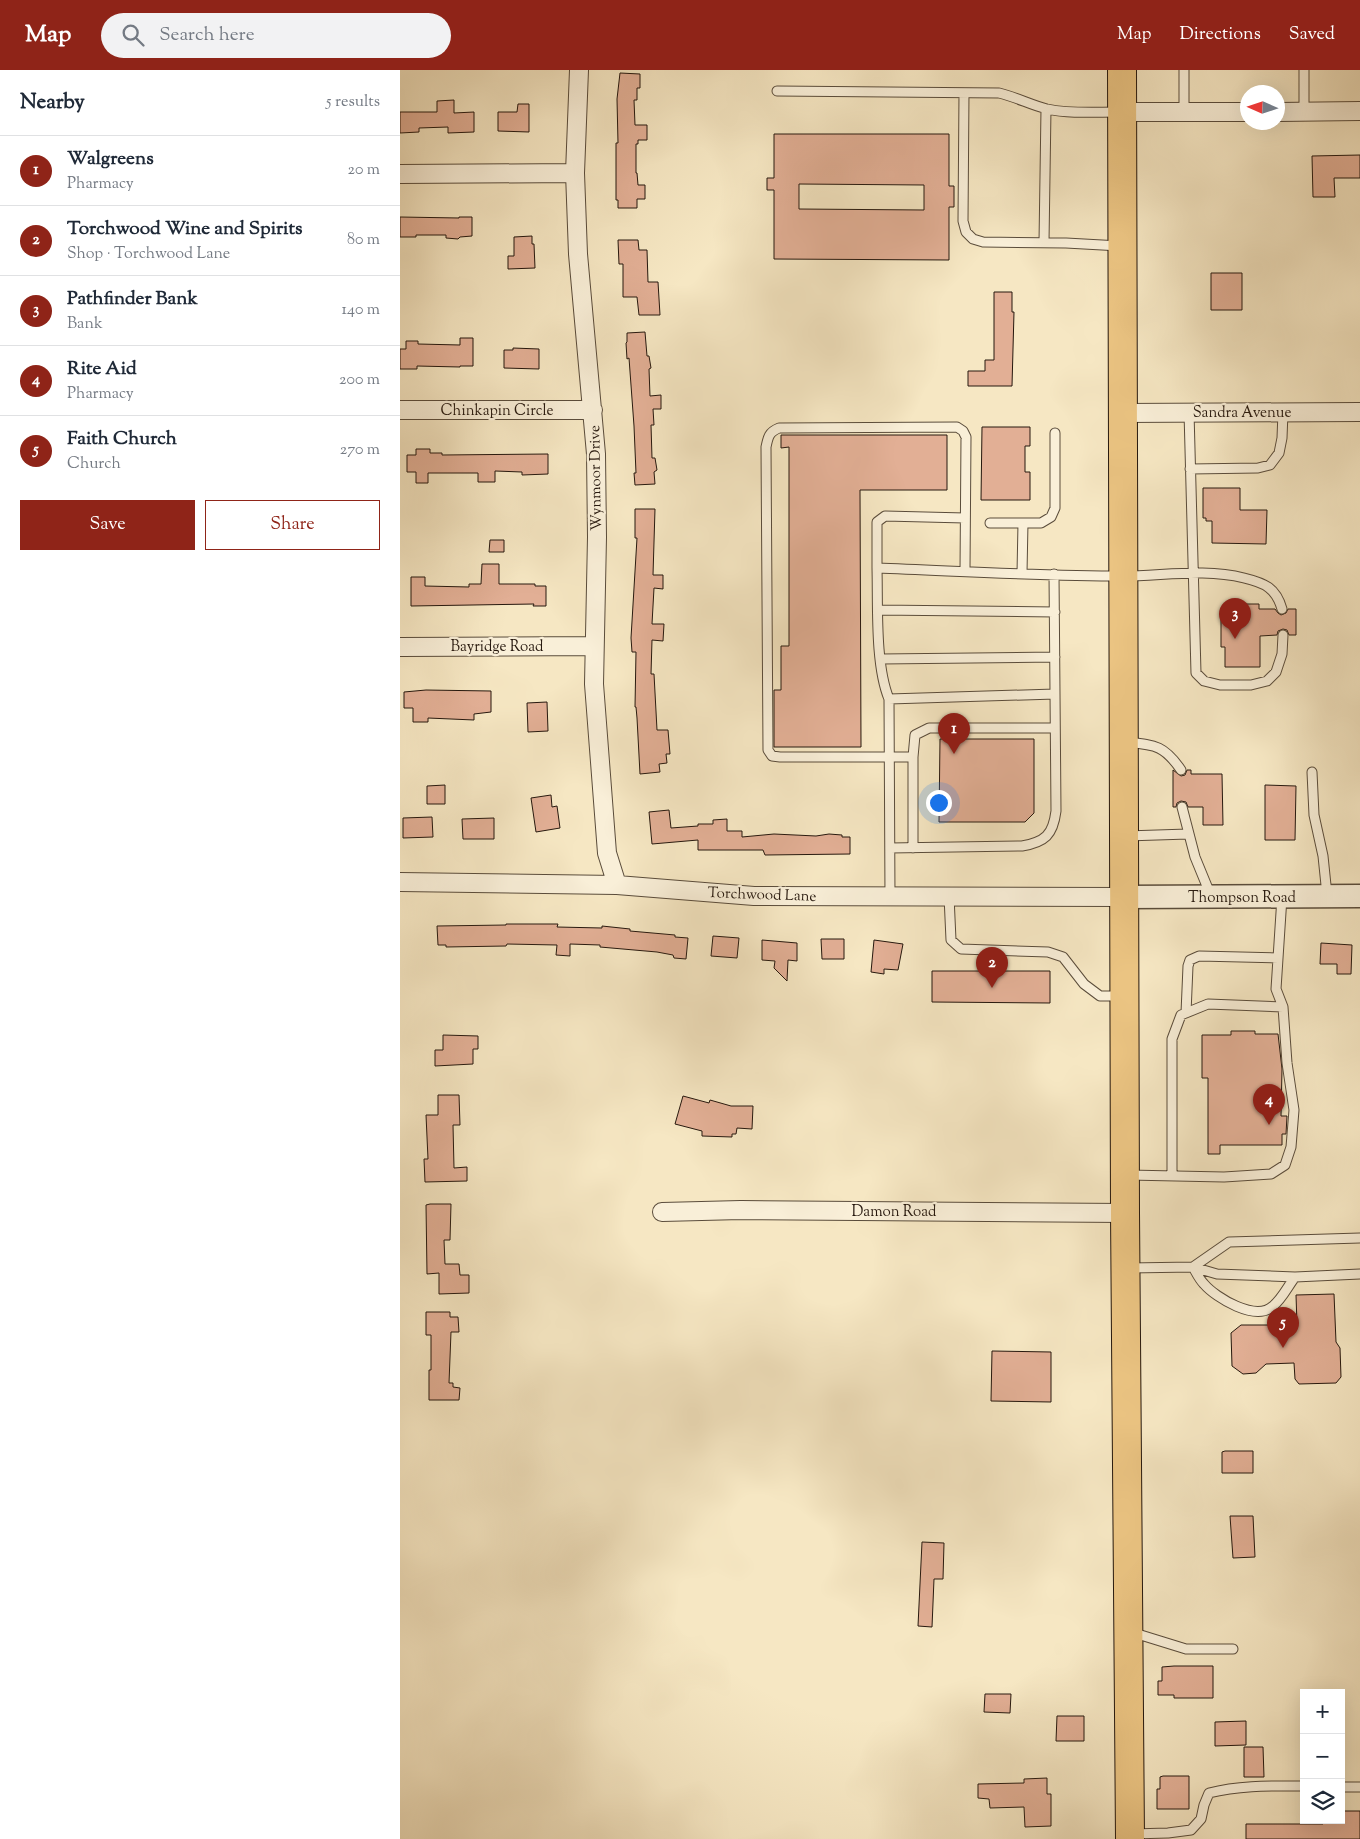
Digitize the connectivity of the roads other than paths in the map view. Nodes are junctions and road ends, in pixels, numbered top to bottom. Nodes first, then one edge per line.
1 (579, 70) edge
2 (1122, 70) edge
3 (1184, 70) edge
4 (1304, 70) edge
5 (776, 91) dead end
6 (964, 93) junction
7 (1046, 109) junction
8 (1360, 111) edge
9 (1122, 112) junction
10 (1184, 112) junction
11 (1240, 112) edge
12 (1285, 112) edge
13 (1304, 112) junction
14 (400, 174) edge
15 (575, 174) junction
16 (1044, 242) junction
17 (1123, 246) junction
18 (400, 410) edge
19 (593, 410) junction
20 (1189, 412) junction
21 (1282, 412) junction
22 (1360, 412) edge
23 (1124, 413) junction
24 (1055, 433) dead end
25 (1190, 469) junction
26 (965, 518) junction
27 (1023, 523) junction
28 (990, 524) dead end
29 (876, 568) junction
30 (965, 571) junction
31 (1022, 573) junction
32 (1054, 574) junction
33 (1192, 574) junction
34 (1124, 576) junction
35 (1282, 609) dead end
36 (878, 610) junction
37 (1055, 612) junction
38 (1282, 635) dead end
39 (594, 646) junction
40 (400, 647) edge
41 (1055, 657) junction
42 (881, 658) junction
43 (1056, 694) junction
44 (890, 699) junction
45 (944, 728) dead end
46 (964, 728) dead end
47 (1055, 728) junction
48 (1124, 742) junction
49 (890, 756) junction
50 (913, 757) junction
51 (1181, 770) dead end
52 (1312, 772) dead end
53 (1182, 806) dead end
54 (1188, 834) junction
55 (1124, 837) junction
56 (890, 848) junction
57 (913, 848) junction
58 (400, 882) edge
59 (616, 885) junction
60 (890, 896) junction
61 (949, 896) junction
62 (1327, 896) junction
63 (1360, 896) edge
64 (1124, 897) junction
65 (1212, 897) junction
66 (1282, 897) junction
67 (1278, 958) junction
68 (1124, 996) junction
69 (1283, 1007) junction
70 (1186, 1013) junction
71 (1125, 1175) junction
72 (1172, 1176) junction
73 (662, 1212) dead end
74 (1125, 1213) junction
75 (1360, 1238) edge
76 (1193, 1267) junction
77 (1126, 1268) junction
78 (1360, 1274) edge
79 (1295, 1278) junction
80 (1129, 1632) junction
81 (1233, 1649) dead end
82 (1300, 1786) edge
83 (1345, 1787) edge
84 (1360, 1787) edge
85 (1130, 1837) edge

1 - 15 street, Wynmoor Drive
2 - 9 main road
3 - 10 lane
4 - 13 lane
5 - 6 lane
6 - 7 lane
6 - 16 lane
7 - 9 lane
7 - 16 lane
8 - 13 street
9 - 10 street
9 - 17 main road
10 - 11 street
12 - 13 street
14 - 15 street
15 - 19 street, Wynmoor Drive
16 - 17 lane
17 - 23 main road
18 - 19 street, Chinkapin Circle
19 - 39 street, Wynmoor Drive
20 - 21 street, Sandra Avenue
20 - 23 street, Sandra Avenue
20 - 25 lane
21 - 22 street, Sandra Avenue
21 - 25 lane
23 - 34 main road
24 - 27 lane
25 - 33 lane
26 - 29 lane
26 - 30 lane
26 - 49 lane
27 - 28 lane
27 - 31 lane
29 - 30 lane
29 - 36 lane
30 - 31 lane
31 - 32 lane
32 - 34 lane
32 - 37 lane
33 - 34 lane
33 - 35 lane
33 - 38 lane
34 - 48 main road
36 - 37 lane
36 - 42 lane
37 - 41 lane
39 - 40 street, Bayridge Road
39 - 59 street, Wynmoor Drive
41 - 42 lane
41 - 43 lane
42 - 44 lane
43 - 44 lane
43 - 47 lane
44 - 49 lane
45 - 50 lane
46 - 47 lane
47 - 57 lane
48 - 51 lane
48 - 55 main road
49 - 50 lane
49 - 56 lane
50 - 57 lane
52 - 62 lane
53 - 54 lane
54 - 55 lane
54 - 65 lane
55 - 64 main road
56 - 57 lane
56 - 60 lane
58 - 59 street, Torchwood Lane
59 - 60 street, Torchwood Lane
60 - 61 street, Torchwood Lane
61 - 64 street, Torchwood Lane
61 - 68 lane
62 - 63 street, Thompson Road
62 - 66 street, Thompson Road
64 - 65 street, Thompson Road
64 - 68 main road
65 - 66 street, Thompson Road
66 - 67 lane
67 - 69 lane
67 - 70 lane
68 - 71 main road
69 - 70 lane
69 - 72 lane
70 - 72 lane
71 - 72 lane
71 - 74 main road
73 - 74 street, Damon Road
74 - 77 main road
75 - 76 lane
76 - 77 lane
76 - 79 lane
76 - 79 lane
77 - 80 main road
78 - 79 lane
80 - 81 lane
80 - 85 main road
82 - 85 lane
83 - 84 lane

